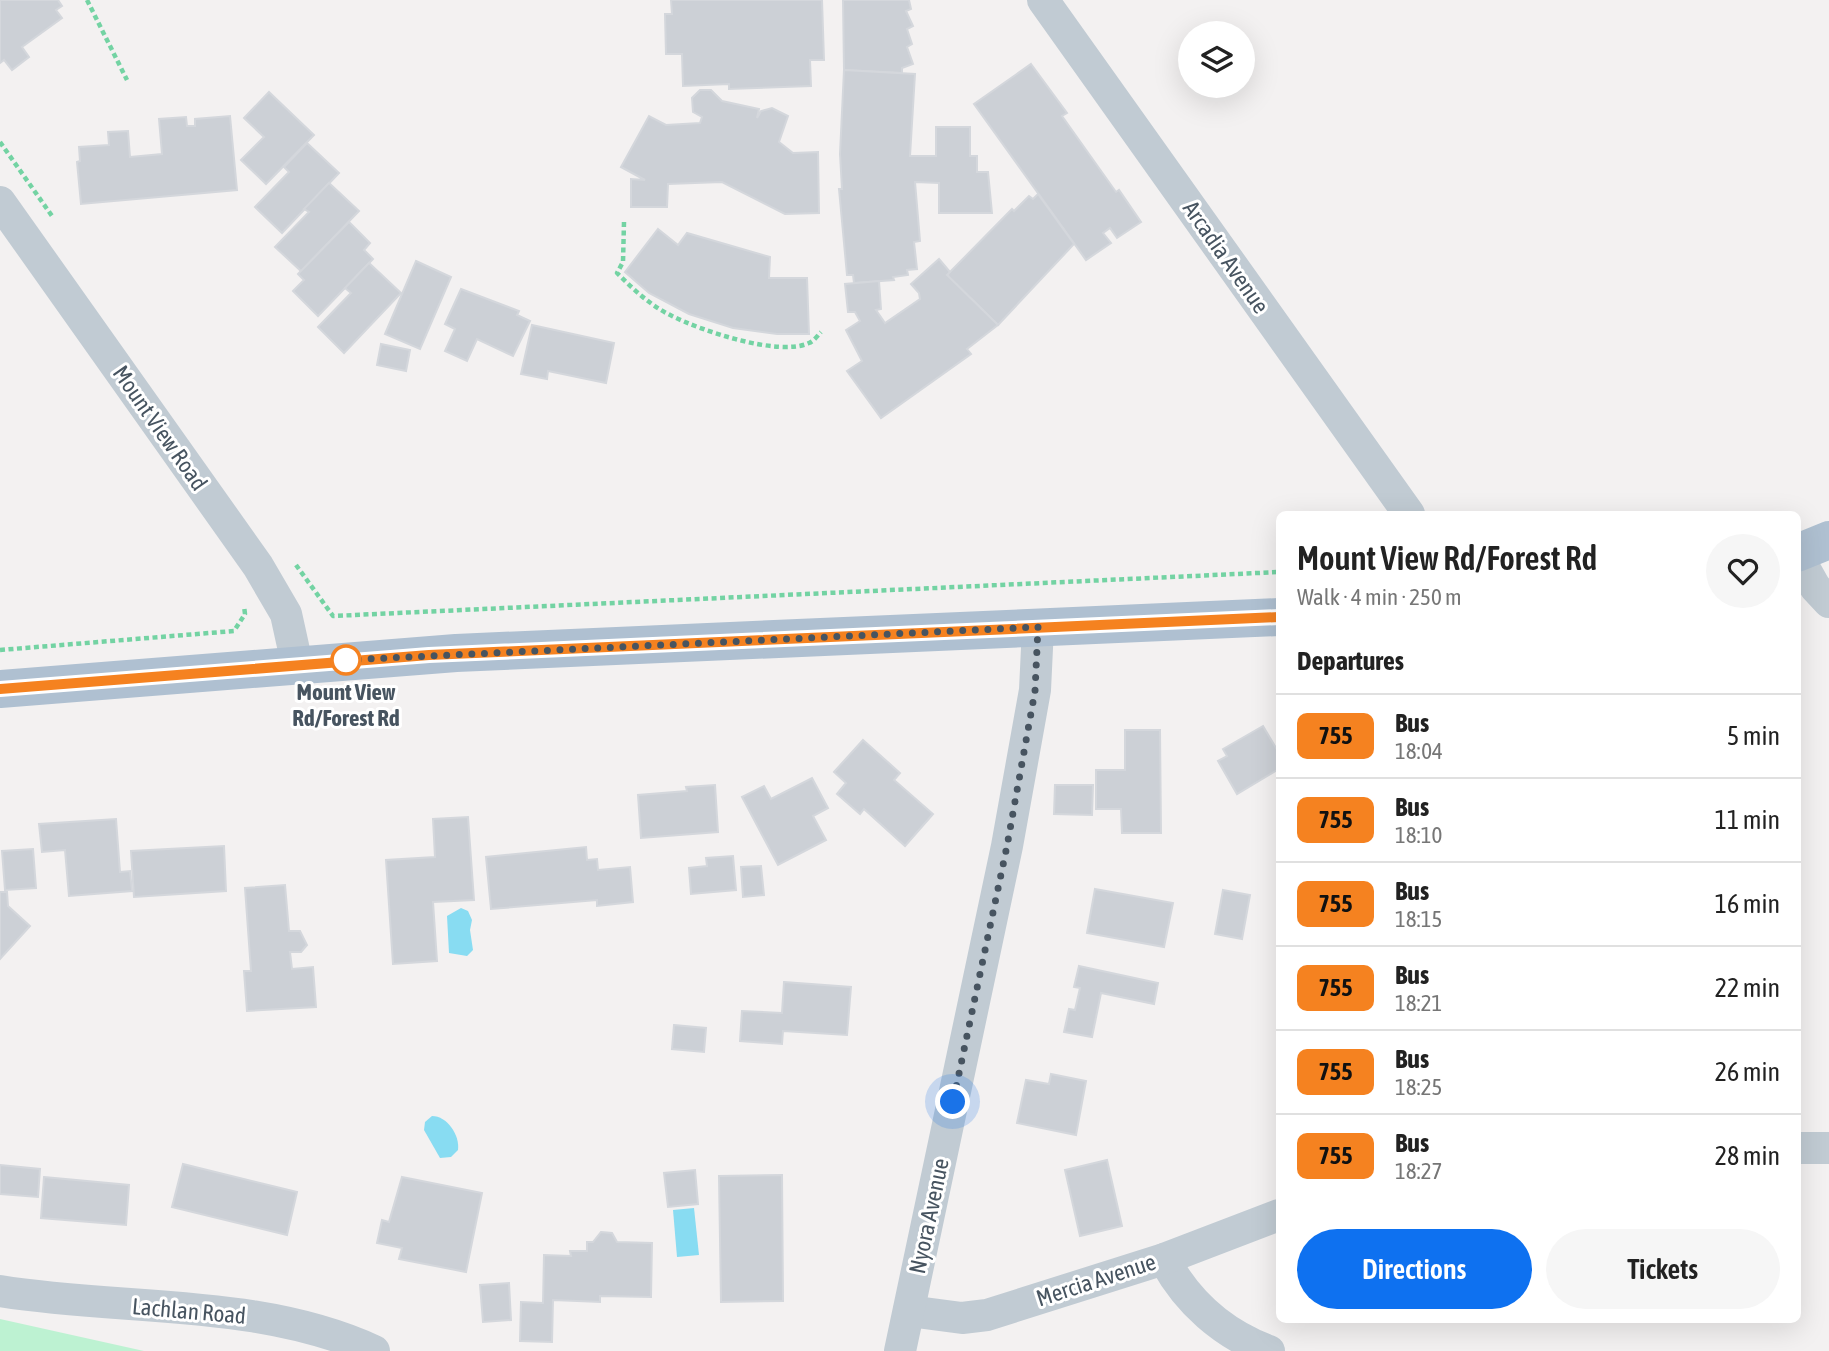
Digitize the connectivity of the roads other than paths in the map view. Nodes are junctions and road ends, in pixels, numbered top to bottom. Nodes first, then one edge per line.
1 (1043, 0) edge
2 (0, 202) edge
3 (1407, 511) edge
4 (1829, 540) edge
5 (1801, 552) edge
6 (1801, 561) edge
7 (1829, 602) edge
8 (1276, 617) edge
9 (1038, 627) junction
10 (297, 664) junction
11 (0, 689) edge
12 (1801, 1148) edge
13 (1829, 1148) edge
14 (1276, 1216) edge
15 (1164, 1259) junction
16 (0, 1291) edge
17 (909, 1311) junction
18 (374, 1351) edge
19 (900, 1351) edge
20 (1269, 1351) edge

1 - 3 street, Arcadia Avenue
2 - 10 street, Mount View Road
4 - 5 main road
6 - 7 street
8 - 9 main road
9 - 10 main road
9 - 17 street, Nyora Avenue
10 - 11 main road
12 - 13 street
14 - 15 street, Mercia Avenue
15 - 17 street, Mercia Avenue
15 - 20 street
16 - 18 street, Lachlan Road
17 - 19 street, Nyora Avenue

